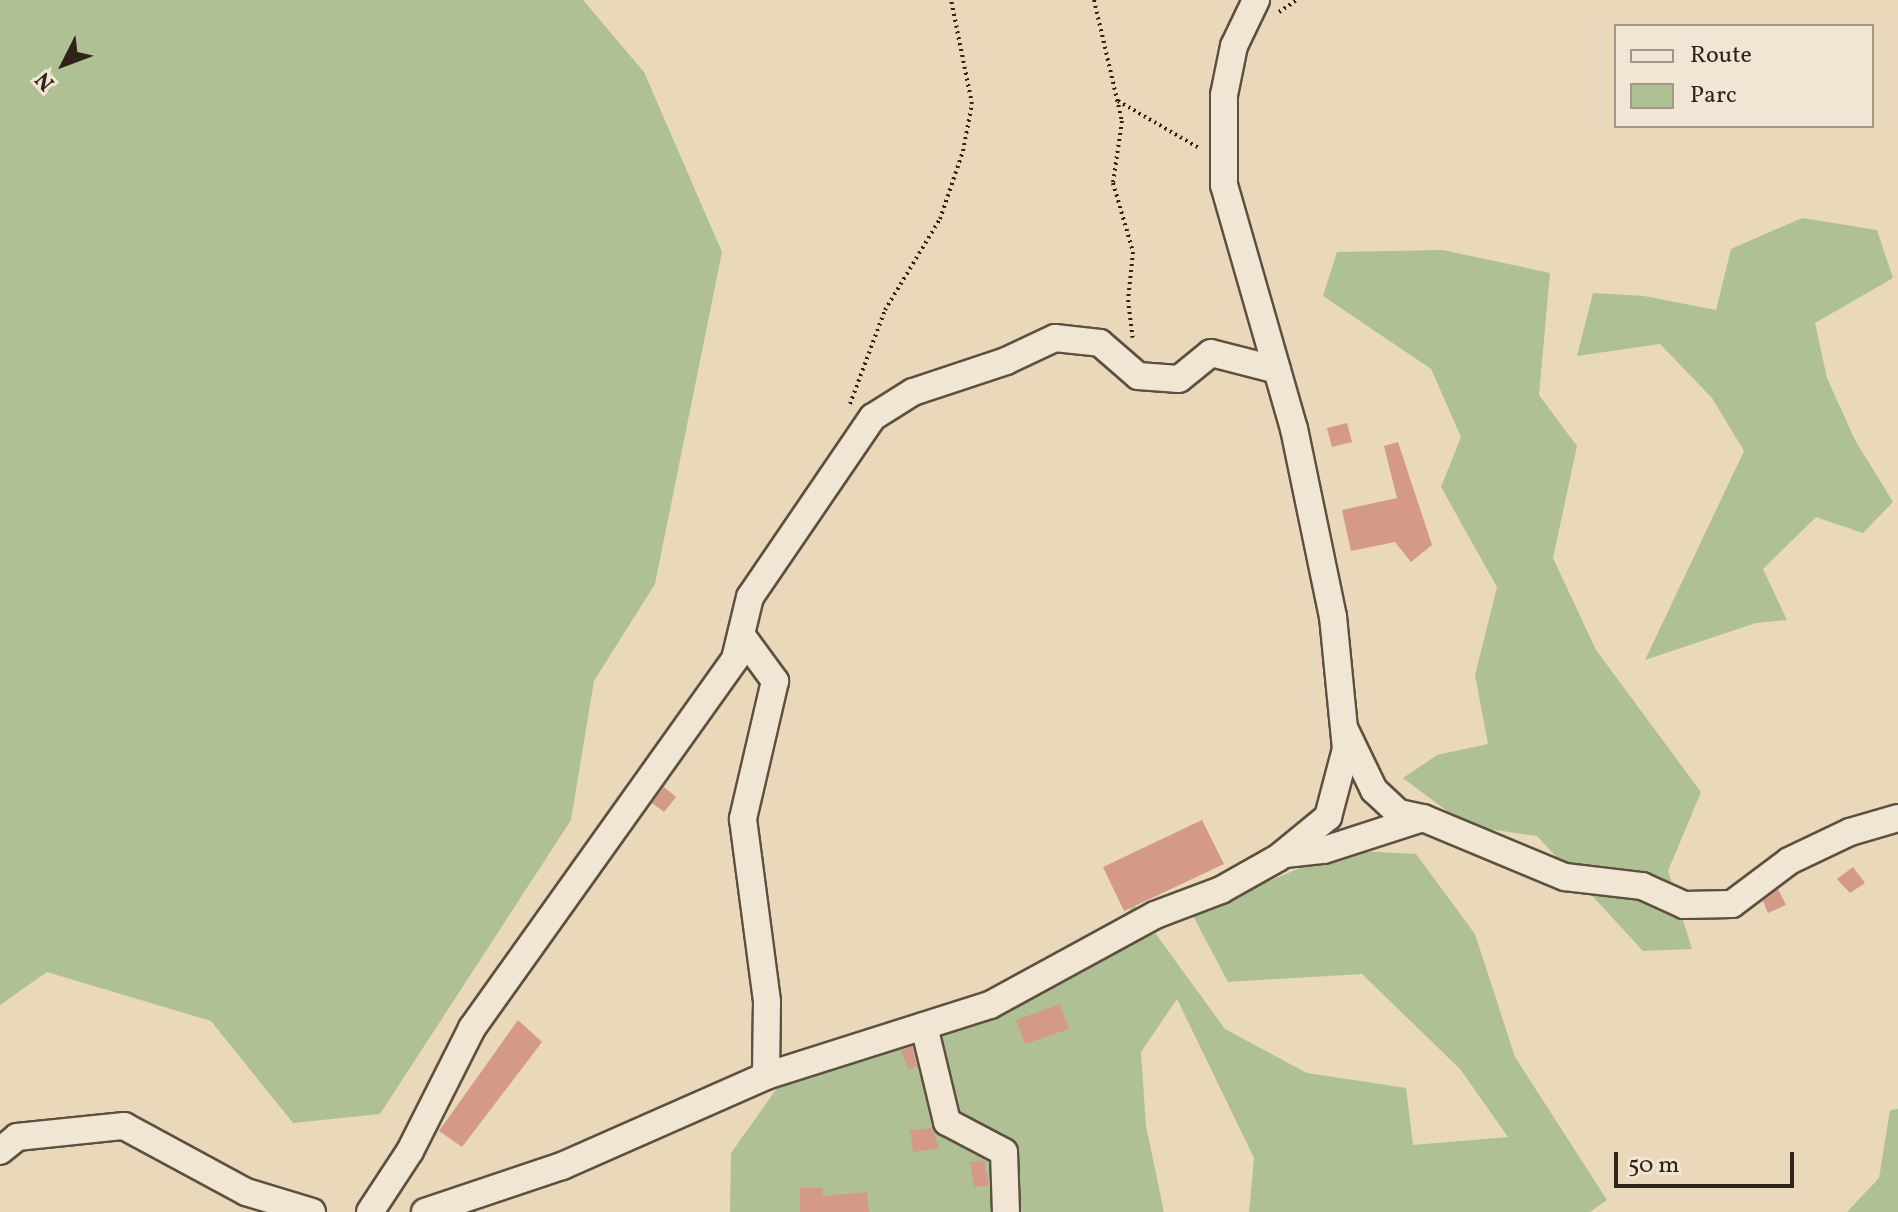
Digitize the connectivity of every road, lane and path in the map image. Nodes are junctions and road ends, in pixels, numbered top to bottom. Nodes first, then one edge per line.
1 (951, 0) edge
2 (1094, 0) edge
3 (1256, 0) edge
4 (1118, 101) junction
5 (1223, 161) junction
6 (1277, 370) junction
7 (1138, 376) junction
8 (846, 415) dead end
9 (742, 636) junction
10 (1344, 729) junction
11 (1423, 818) junction
12 (1898, 818) edge
13 (1284, 854) junction
14 (924, 1026) junction
15 (766, 1076) junction
16 (0, 1151) edge
17 (312, 1212) edge
18 (370, 1212) edge
19 (425, 1212) edge
20 (1006, 1212) edge

1 - 8 path
2 - 4 path
3 - 5 street
4 - 5 path
4 - 7 path
5 - 6 street
6 - 7 street
6 - 10 street
7 - 9 street
9 - 15 street
9 - 18 street
10 - 11 street
10 - 13 street
11 - 12 street
11 - 13 street
13 - 14 street
14 - 15 street
14 - 20 street
15 - 19 street
16 - 17 street

